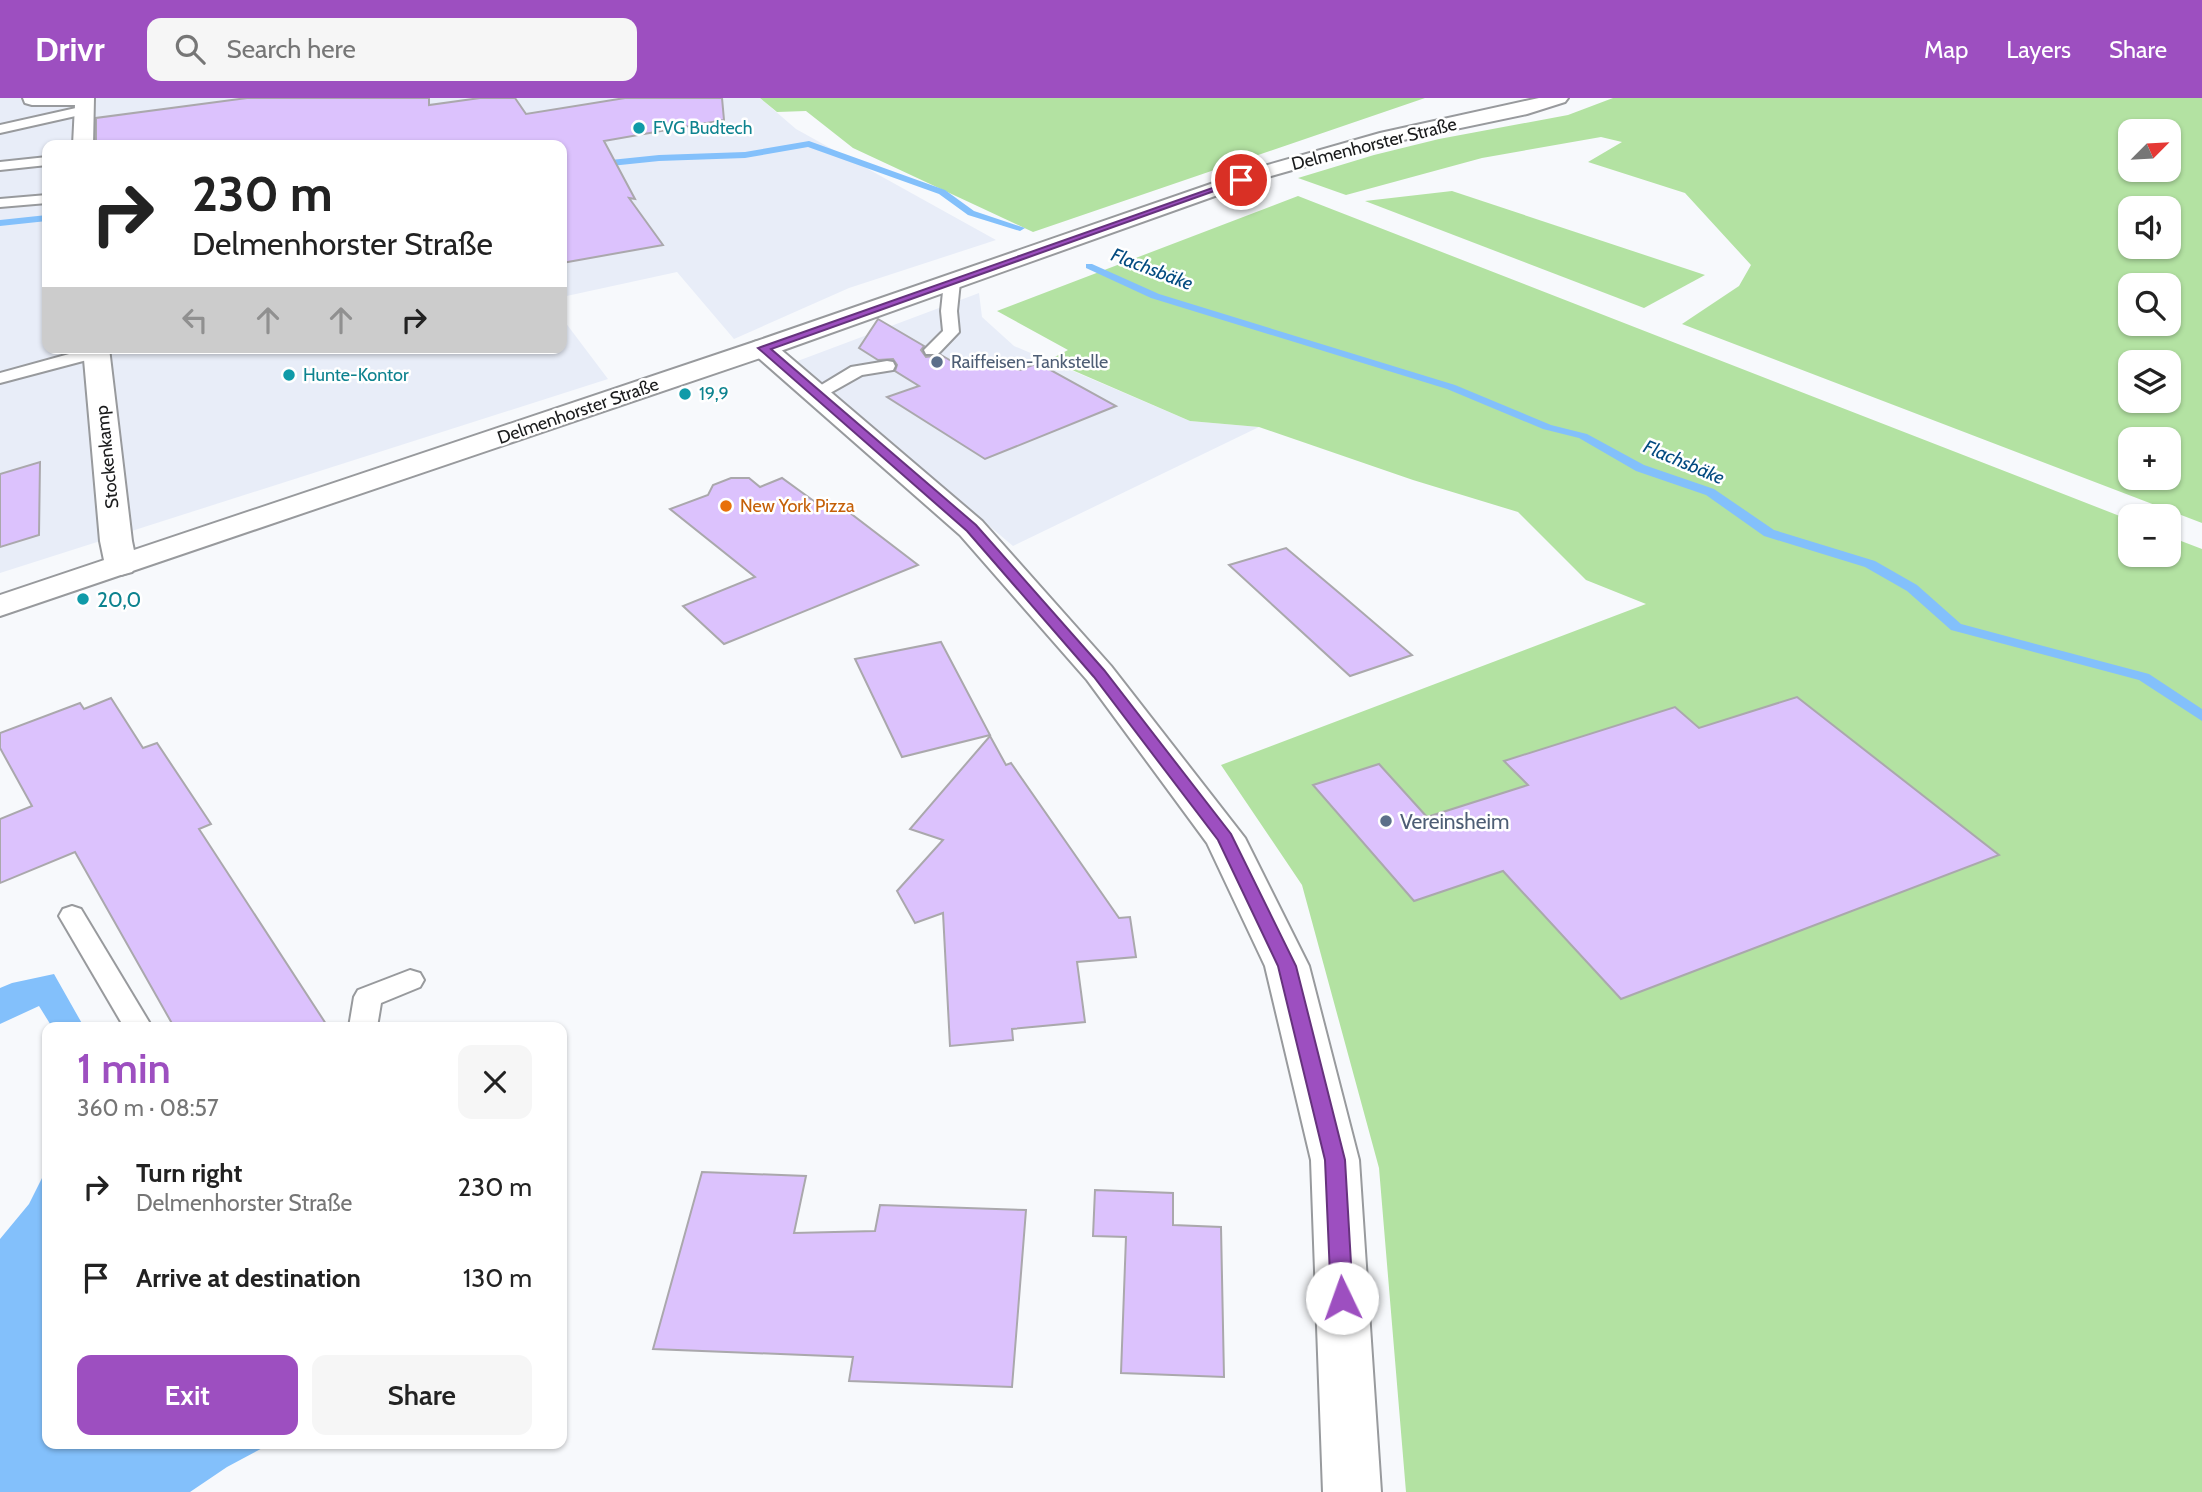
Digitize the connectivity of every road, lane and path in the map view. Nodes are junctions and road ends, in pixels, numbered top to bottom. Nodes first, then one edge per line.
1 (31, 98) edge
2 (1558, 98) edge
3 (86, 102) edge
4 (0, 129) edge
5 (83, 140) edge
6 (42, 162) edge
7 (0, 166) edge
8 (42, 199) edge
9 (0, 203) edge
10 (952, 282) junction
11 (763, 348) junction
12 (932, 350) dead end
13 (82, 354) edge
14 (96, 354) edge
15 (887, 366) dead end
16 (0, 378) edge
17 (817, 393) junction
18 (121, 565) junction
19 (0, 606) edge
20 (72, 916) dead end
21 (410, 980) dead end
22 (135, 1022) edge
23 (364, 1022) edge
24 (1352, 1492) edge

1 - 3 street
2 - 10 street, Delmenhorster Straße
3 - 4 lane
3 - 5 street
6 - 7 lane
8 - 9 lane
10 - 11 street, Delmenhorster Straße
10 - 12 lane
11 - 17 street
11 - 18 street, Delmenhorster Straße
13 - 16 lane
14 - 18 street, Stockenkamp
15 - 17 lane
17 - 24 street
18 - 19 street, Delmenhorster Straße
20 - 22 lane
21 - 23 lane

